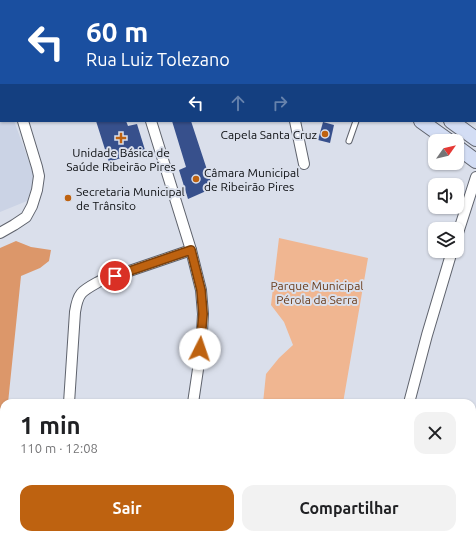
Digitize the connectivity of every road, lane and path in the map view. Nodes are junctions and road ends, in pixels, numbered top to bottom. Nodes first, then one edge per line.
1 (23, 122) edge
2 (151, 122) edge
3 (295, 122) edge
4 (356, 122) edge
5 (422, 122) edge
6 (452, 122) edge
7 (439, 134) edge
8 (476, 139) edge
9 (349, 141) dead end
10 (464, 152) edge
11 (476, 160) edge
12 (304, 164) dead end
13 (476, 177) edge
14 (462, 222) edge
15 (0, 233) edge
16 (191, 250) junction
17 (450, 258) edge
18 (69, 399) edge
19 (194, 399) edge
20 (410, 399) edge

1 - 15 street
2 - 16 street
3 - 12 street
4 - 9 lane
5 - 7 main road
6 - 8 main road
10 - 11 main road
13 - 14 street
16 - 18 street
16 - 19 street
17 - 20 street

